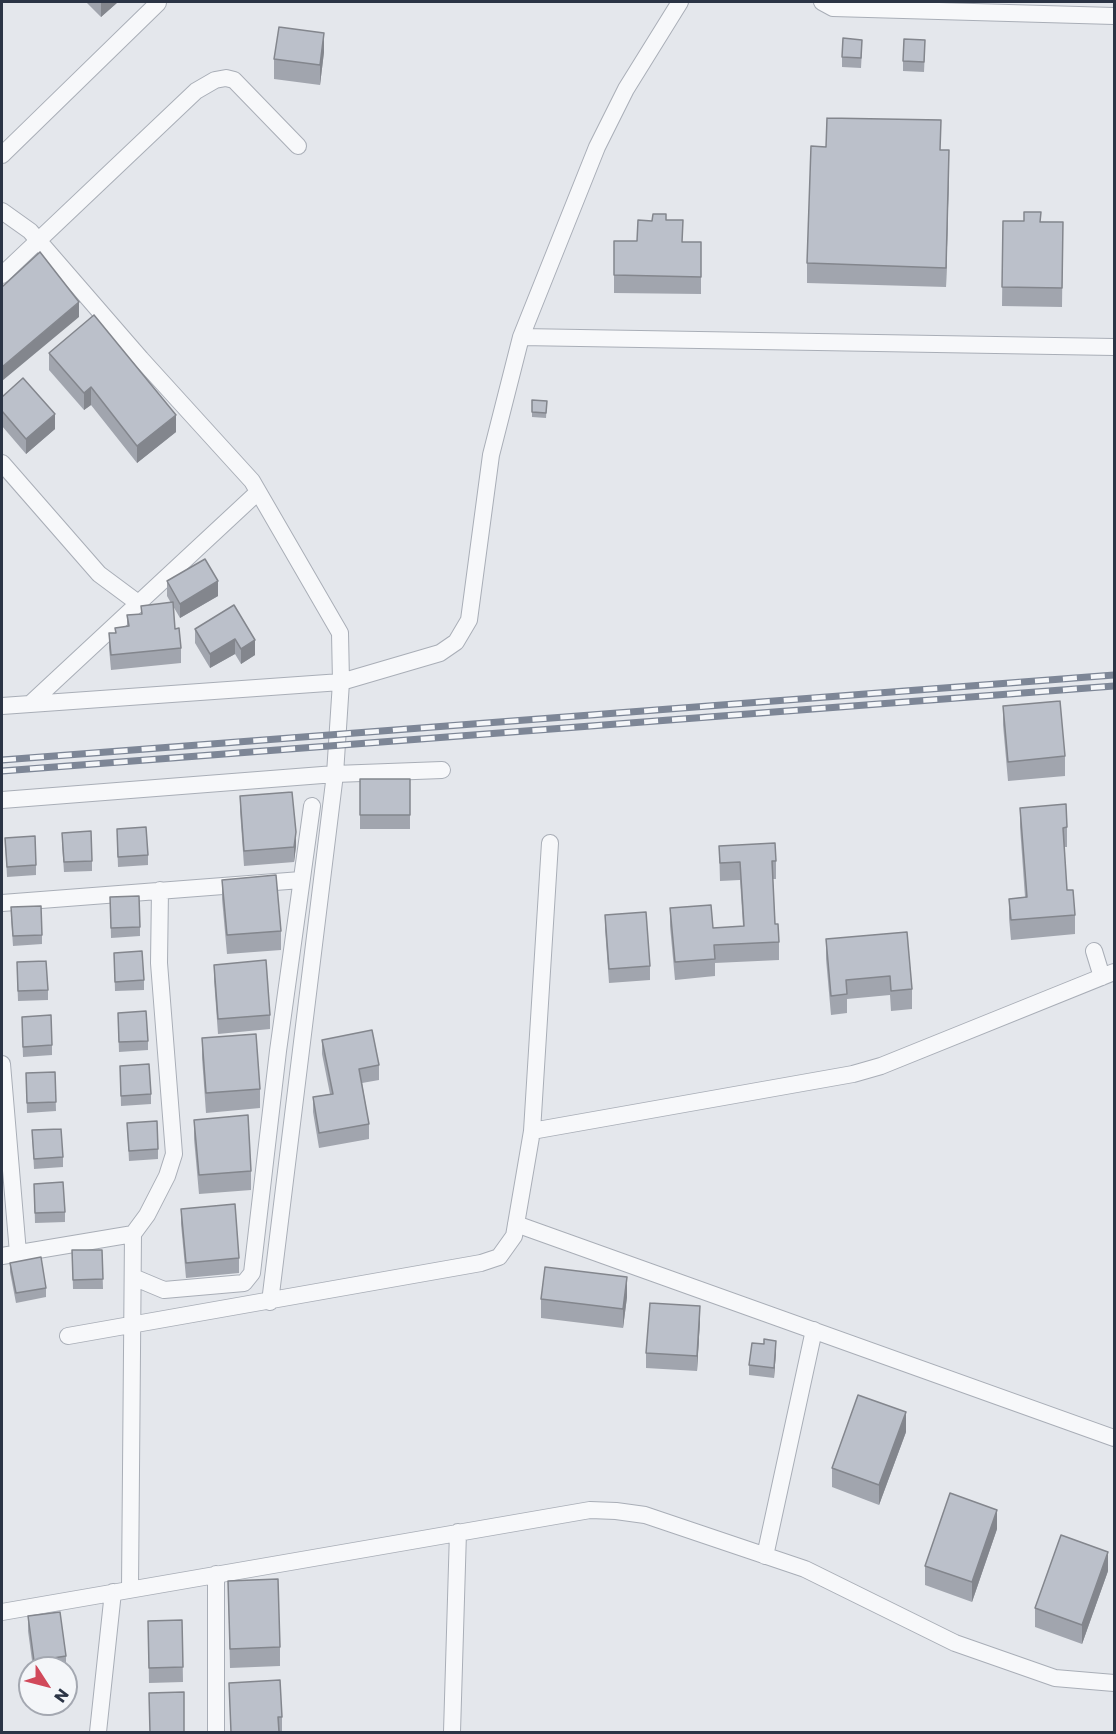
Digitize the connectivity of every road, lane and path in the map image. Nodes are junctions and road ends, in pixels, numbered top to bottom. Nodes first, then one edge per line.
1 (680, 2) edge
2 (822, 2) edge
3 (158, 3) dead end
4 (1114, 16) edge
5 (298, 146) dead end
6 (2, 156) edge
7 (2, 211) edge
8 (38, 240) junction
9 (2, 274) edge
10 (521, 337) junction
11 (1114, 347) edge
12 (2, 464) edge
13 (258, 492) junction
14 (138, 603) junction
15 (341, 682) junction
16 (30, 704) junction
17 (2, 706) edge
18 (442, 770) dead end
19 (335, 774) junction
20 (2, 800) edge
21 (312, 806) dead end
22 (550, 843) dead end
23 (301, 880) junction
24 (160, 890) junction
25 (2, 903) edge
26 (1094, 951) dead end
27 (1108, 975) edge
28 (2, 1064) edge
29 (532, 1131) junction
30 (516, 1224) junction
31 (133, 1234) junction
32 (10, 1255) edge
33 (133, 1277) junction
34 (270, 1302) junction
35 (132, 1325) junction
36 (814, 1330) junction
37 (68, 1336) dead end
38 (1114, 1438) edge
39 (455, 1533) junction
40 (765, 1556) junction
41 (216, 1574) junction
42 (130, 1588) junction
43 (113, 1592) junction
44 (2, 1612) edge
45 (1114, 1683) edge
46 (98, 1732) edge
47 (216, 1732) edge
48 (452, 1732) edge

1 - 10 street
2 - 4 street
3 - 6 street
5 - 8 street
7 - 8 street
8 - 9 street
8 - 13 street
10 - 11 street
10 - 15 street
12 - 14 street
13 - 14 street
13 - 15 street
14 - 16 street
15 - 16 street
15 - 19 street
16 - 17 street
18 - 19 street
19 - 20 street
19 - 34 street
21 - 23 street
22 - 29 street
23 - 24 street
23 - 33 street
24 - 25 street
24 - 31 street
26 - 27 street
27 - 29 street
28 - 32 street
29 - 30 street
30 - 34 street
30 - 36 street
31 - 32 street
31 - 33 street
33 - 35 street
34 - 35 street
35 - 37 street
35 - 42 street
36 - 38 street
36 - 40 street
39 - 40 street
39 - 41 street
39 - 48 street
40 - 45 street
41 - 42 street
41 - 47 street
42 - 43 street
43 - 44 street
43 - 46 street

